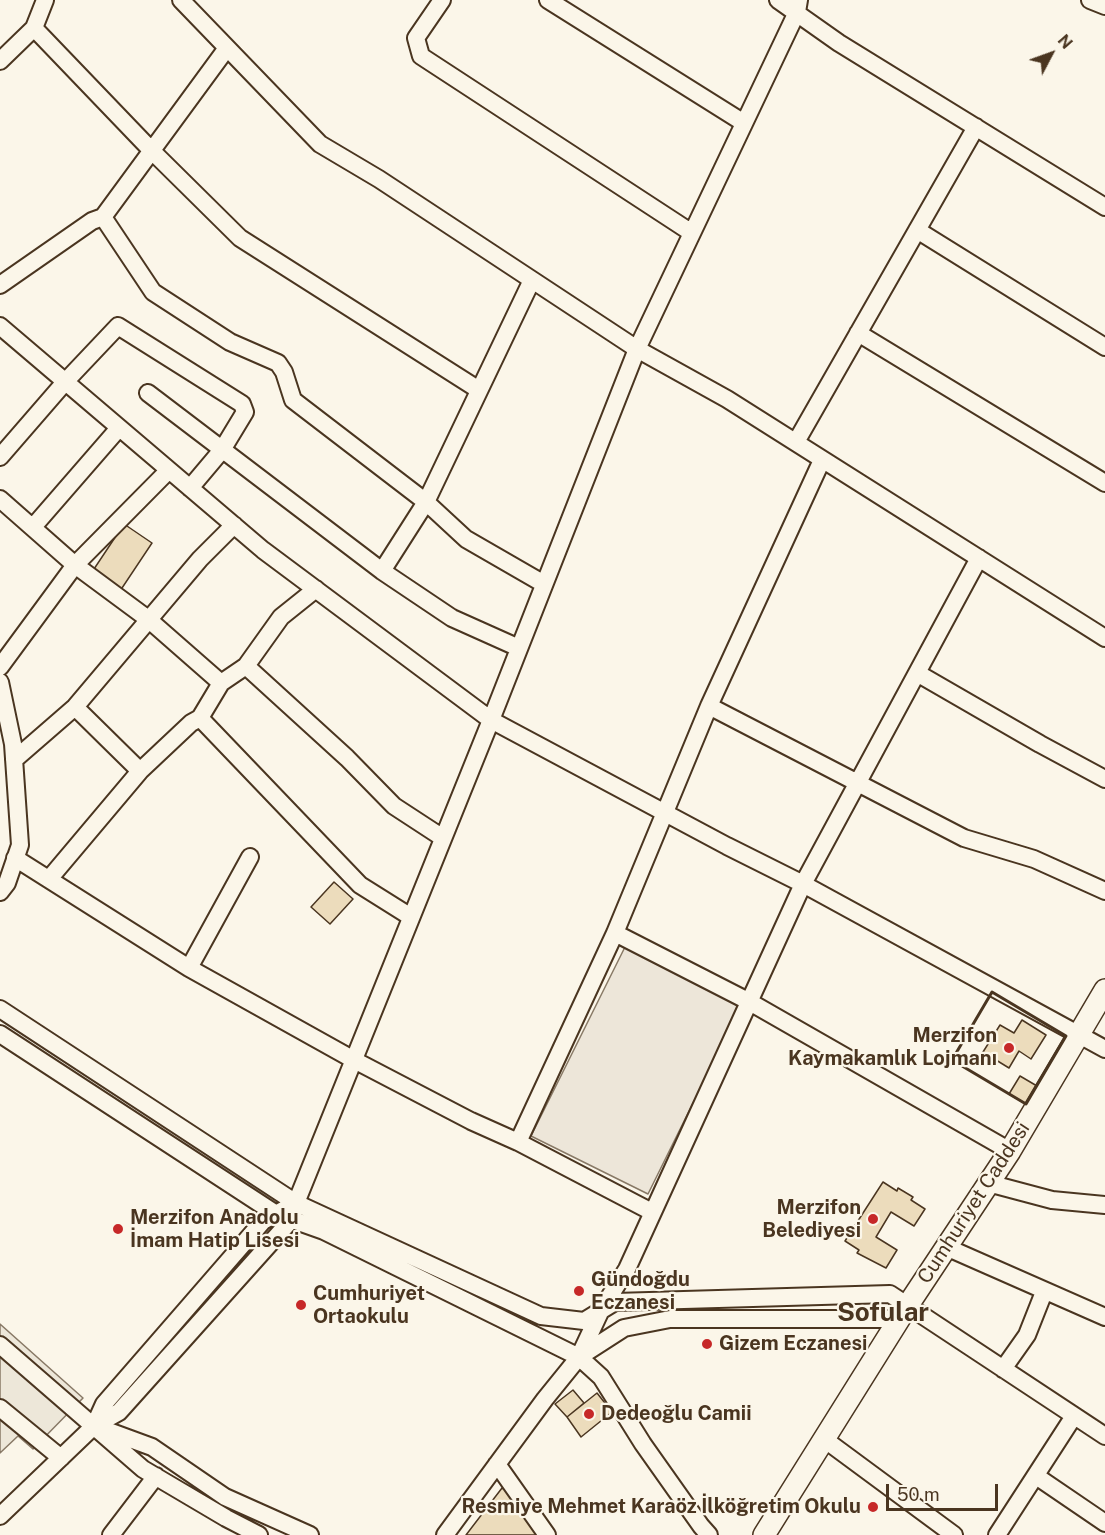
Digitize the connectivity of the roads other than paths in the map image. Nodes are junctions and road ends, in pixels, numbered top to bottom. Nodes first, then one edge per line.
1 (45, 0) edge
2 (181, 0) edge
3 (442, 0) edge
4 (548, 0) edge
5 (778, 0) edge
6 (1090, 0) edge
7 (798, 6) edge
8 (1105, 6) edge
9 (34, 28) junction
10 (227, 48) junction
11 (0, 61) edge
12 (744, 123) junction
13 (976, 127) junction
14 (152, 151) junction
15 (1105, 207) edge
16 (103, 217) junction
17 (917, 230) junction
18 (693, 233) junction
19 (532, 280) junction
20 (0, 285) edge
21 (0, 326) edge
22 (858, 333) junction
23 (1105, 347) edge
24 (637, 349) junction
25 (65, 382) junction
26 (479, 390) junction
27 (148, 393) dead end
28 (119, 428) junction
29 (796, 442) junction
30 (222, 450) junction
31 (0, 457) edge
32 (822, 460) junction
33 (169, 470) junction
34 (1105, 483) edge
35 (190, 488) junction
36 (0, 498) edge
37 (426, 502) junction
38 (234, 525) junction
39 (33, 527) junction
40 (979, 558) junction
41 (75, 565) junction
42 (382, 571) junction
43 (544, 584) junction
44 (316, 589) junction
45 (148, 619) junction
46 (1105, 638) edge
47 (519, 648) junction
48 (246, 666) junction
49 (0, 667) edge
50 (917, 674) junction
51 (0, 682) edge
52 (221, 683) junction
53 (710, 706) junction
54 (75, 707) junction
55 (200, 718) junction
56 (490, 720) junction
57 (14, 760) junction
58 (140, 771) junction
59 (1105, 779) edge
60 (858, 782) junction
61 (665, 814) junction
62 (443, 838) junction
63 (250, 857) dead end
64 (15, 858) junction
65 (49, 879) junction
66 (803, 884) junction
67 (1105, 891) edge
68 (0, 892) edge
69 (411, 917) junction
70 (615, 933) junction
71 (189, 968) junction
72 (1105, 990) edge
73 (748, 1001) junction
74 (0, 1009) edge
75 (0, 1034) edge
76 (1079, 1035) junction
77 (1105, 1050) edge
78 (354, 1060) junction
79 (518, 1142) junction
80 (1010, 1151) junction
81 (988, 1183) junction
82 (1105, 1205) edge
83 (288, 1212) junction
84 (652, 1212) junction
85 (946, 1247) junction
86 (1044, 1292) junction
87 (601, 1310) junction
88 (903, 1312) junction
89 (1105, 1317) edge
90 (0, 1345) edge
91 (579, 1357) junction
92 (1004, 1369) junction
93 (0, 1408) edge
94 (1074, 1416) junction
95 (94, 1426) junction
96 (1105, 1436) edge
97 (824, 1439) junction
98 (61, 1458) junction
99 (497, 1464) junction
100 (156, 1476) junction
101 (1036, 1476) junction
102 (0, 1516) edge
103 (1105, 1523) edge
104 (241, 1531) edge
105 (111, 1535) edge
106 (259, 1535) edge
107 (310, 1535) edge
108 (445, 1535) edge
109 (547, 1535) edge
110 (709, 1535) edge
111 (764, 1535) edge
112 (954, 1535) edge
113 (998, 1535) edge

1 - 9 street
2 - 10 street
3 - 18 street
4 - 12 street
5 - 7 street
6 - 8 street
7 - 12 street
7 - 13 street
9 - 11 street
9 - 14 street
10 - 14 street
10 - 19 street
12 - 18 street
13 - 15 street
13 - 17 street
14 - 16 street
14 - 26 street
16 - 20 street
16 - 37 street
17 - 22 street
17 - 23 street
18 - 24 street
19 - 24 street
19 - 26 street
21 - 25 street
22 - 29 street
22 - 34 street
24 - 29 street
24 - 43 street
25 - 28 street
25 - 30 street
25 - 31 street
26 - 37 street
27 - 30 street
28 - 33 street
28 - 39 street
29 - 32 street
30 - 35 street
30 - 42 street
32 - 40 street
32 - 53 street
33 - 35 street
33 - 41 street
35 - 38 street
36 - 39 street
37 - 42 street
37 - 43 street
38 - 44 street
38 - 45 street
39 - 41 street
40 - 46 street
40 - 50 street
41 - 45 street
41 - 49 street
42 - 47 street
43 - 47 street
44 - 48 street
44 - 56 street
45 - 52 street
45 - 54 street
47 - 56 street
48 - 52 street
48 - 62 street
50 - 59 street
50 - 60 street
51 - 57 street
52 - 55 street
53 - 60 street
53 - 61 street
54 - 57 street
54 - 58 street
55 - 58 street
55 - 69 street
56 - 61 street
56 - 62 street
57 - 64 street
58 - 65 street
60 - 66 street
60 - 67 street
61 - 66 street
61 - 70 street
62 - 69 street
63 - 71 street
64 - 65 street
64 - 68 street
65 - 71 street
66 - 73 street
66 - 76 street
69 - 78 street
70 - 73 street
70 - 79 street
71 - 78 street
72 - 76 main road, Cumhuriyet Caddesi
73 - 80 street
73 - 84 street
74 - 83 street
75 - 83 street
76 - 77 street
76 - 80 main road, Cumhuriyet Caddesi
78 - 79 street
78 - 83 street
79 - 84 street
80 - 81 main road, Cumhuriyet Caddesi
81 - 82 street
81 - 85 main road, Cumhuriyet Caddesi
83 - 87 street
83 - 91 street
83 - 95 street
84 - 87 street
85 - 86 street
85 - 88 main road, Cumhuriyet Caddesi
86 - 89 street
86 - 92 street
87 - 88 street
87 - 91 street
88 - 91 street
88 - 92 street
88 - 97 main road, Cumhuriyet Caddesi
90 - 95 street
91 - 99 street
91 - 110 street
92 - 94 street
93 - 98 street
94 - 96 street
94 - 101 street
95 - 98 street
95 - 100 street
95 - 107 street
97 - 111 main road, Cumhuriyet Caddesi
97 - 112 street
98 - 102 street
99 - 108 street
99 - 109 street
100 - 104 street
100 - 105 street
101 - 103 street
101 - 113 street
104 - 106 street

